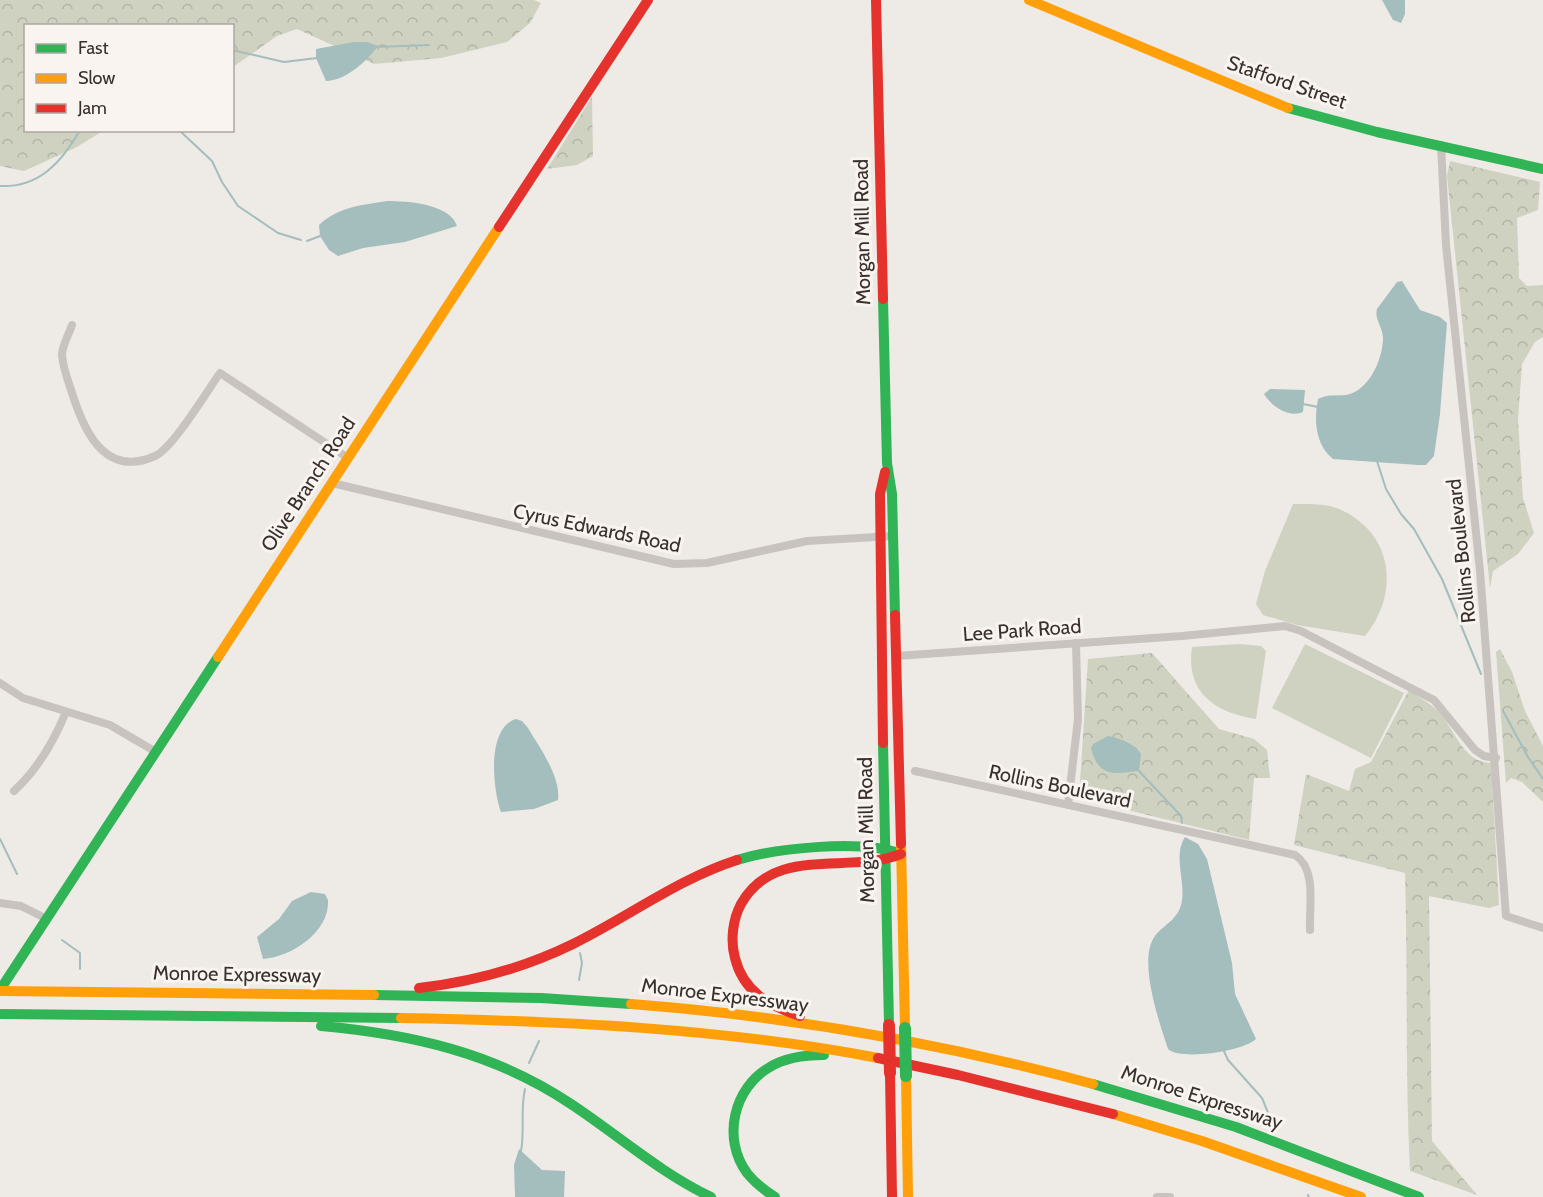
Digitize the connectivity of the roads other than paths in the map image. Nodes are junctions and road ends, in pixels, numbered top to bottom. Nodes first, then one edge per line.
1 (648, 0) edge
2 (876, 0) edge
3 (1029, 0) edge
4 (1441, 145) junction
5 (1543, 169) edge
6 (72, 325) dead end
7 (348, 458) junction
8 (332, 483) junction
9 (887, 536) junction
10 (1076, 643) junction
11 (896, 656) junction
12 (0, 683) edge
13 (66, 712) junction
14 (156, 752) junction
15 (1496, 758) junction
16 (915, 771) dead end
17 (14, 792) dead end
18 (1068, 805) junction
19 (885, 847) junction
20 (901, 854) junction
21 (886, 862) junction
22 (0, 903) edge
23 (46, 919) junction
24 (1543, 928) edge
25 (1310, 930) dead end
26 (2, 987) edge
27 (330, 994) junction
28 (0, 1014) edge
29 (181, 1016) junction
30 (857, 1032) junction
31 (877, 1058) junction
32 (711, 1197) edge
33 (775, 1197) edge
34 (892, 1197) edge
35 (908, 1197) edge
36 (1157, 1197) edge
37 (1170, 1197) edge
38 (1360, 1197) edge
39 (1419, 1197) edge

1 - 7 main road, Olive Branch Road
2 - 9 main road, Morgan Mill Road
3 - 4 main road, Stafford Street
4 - 5 main road, Stafford Street
4 - 15 street, Rollins Boulevard
6 - 7 street
7 - 8 main road, Olive Branch Road
8 - 9 street, Cyrus Edwards Road
8 - 14 main road, Olive Branch Road
9 - 11 main road, Morgan Mill Road
9 - 19 main road, Morgan Mill Road
10 - 11 street, Lee Park Road
10 - 15 street, Lee Park Road
10 - 18 street
11 - 20 main road, Morgan Mill Road
12 - 13 street
13 - 14 street
13 - 17 street
14 - 23 main road, Olive Branch Road
15 - 24 street, Rollins Boulevard
16 - 18 street, Rollins Boulevard
18 - 25 street, Rollins Boulevard
19 - 20 main road
19 - 21 main road, Morgan Mill Road
19 - 27 main road
20 - 21 main road
20 - 35 main road, Morgan Mill Road, bridge
21 - 30 main road
21 - 34 main road, Morgan Mill Road, bridge
22 - 23 street
23 - 26 main road, Olive Branch Road
26 - 27 main road, Monroe Expressway
27 - 30 main road, Monroe Expressway
28 - 29 main road, Monroe Expressway
29 - 31 main road, Monroe Expressway
29 - 32 main road
30 - 39 main road, Monroe Expressway
31 - 33 main road
31 - 38 main road, Monroe Expressway
36 - 37 street

